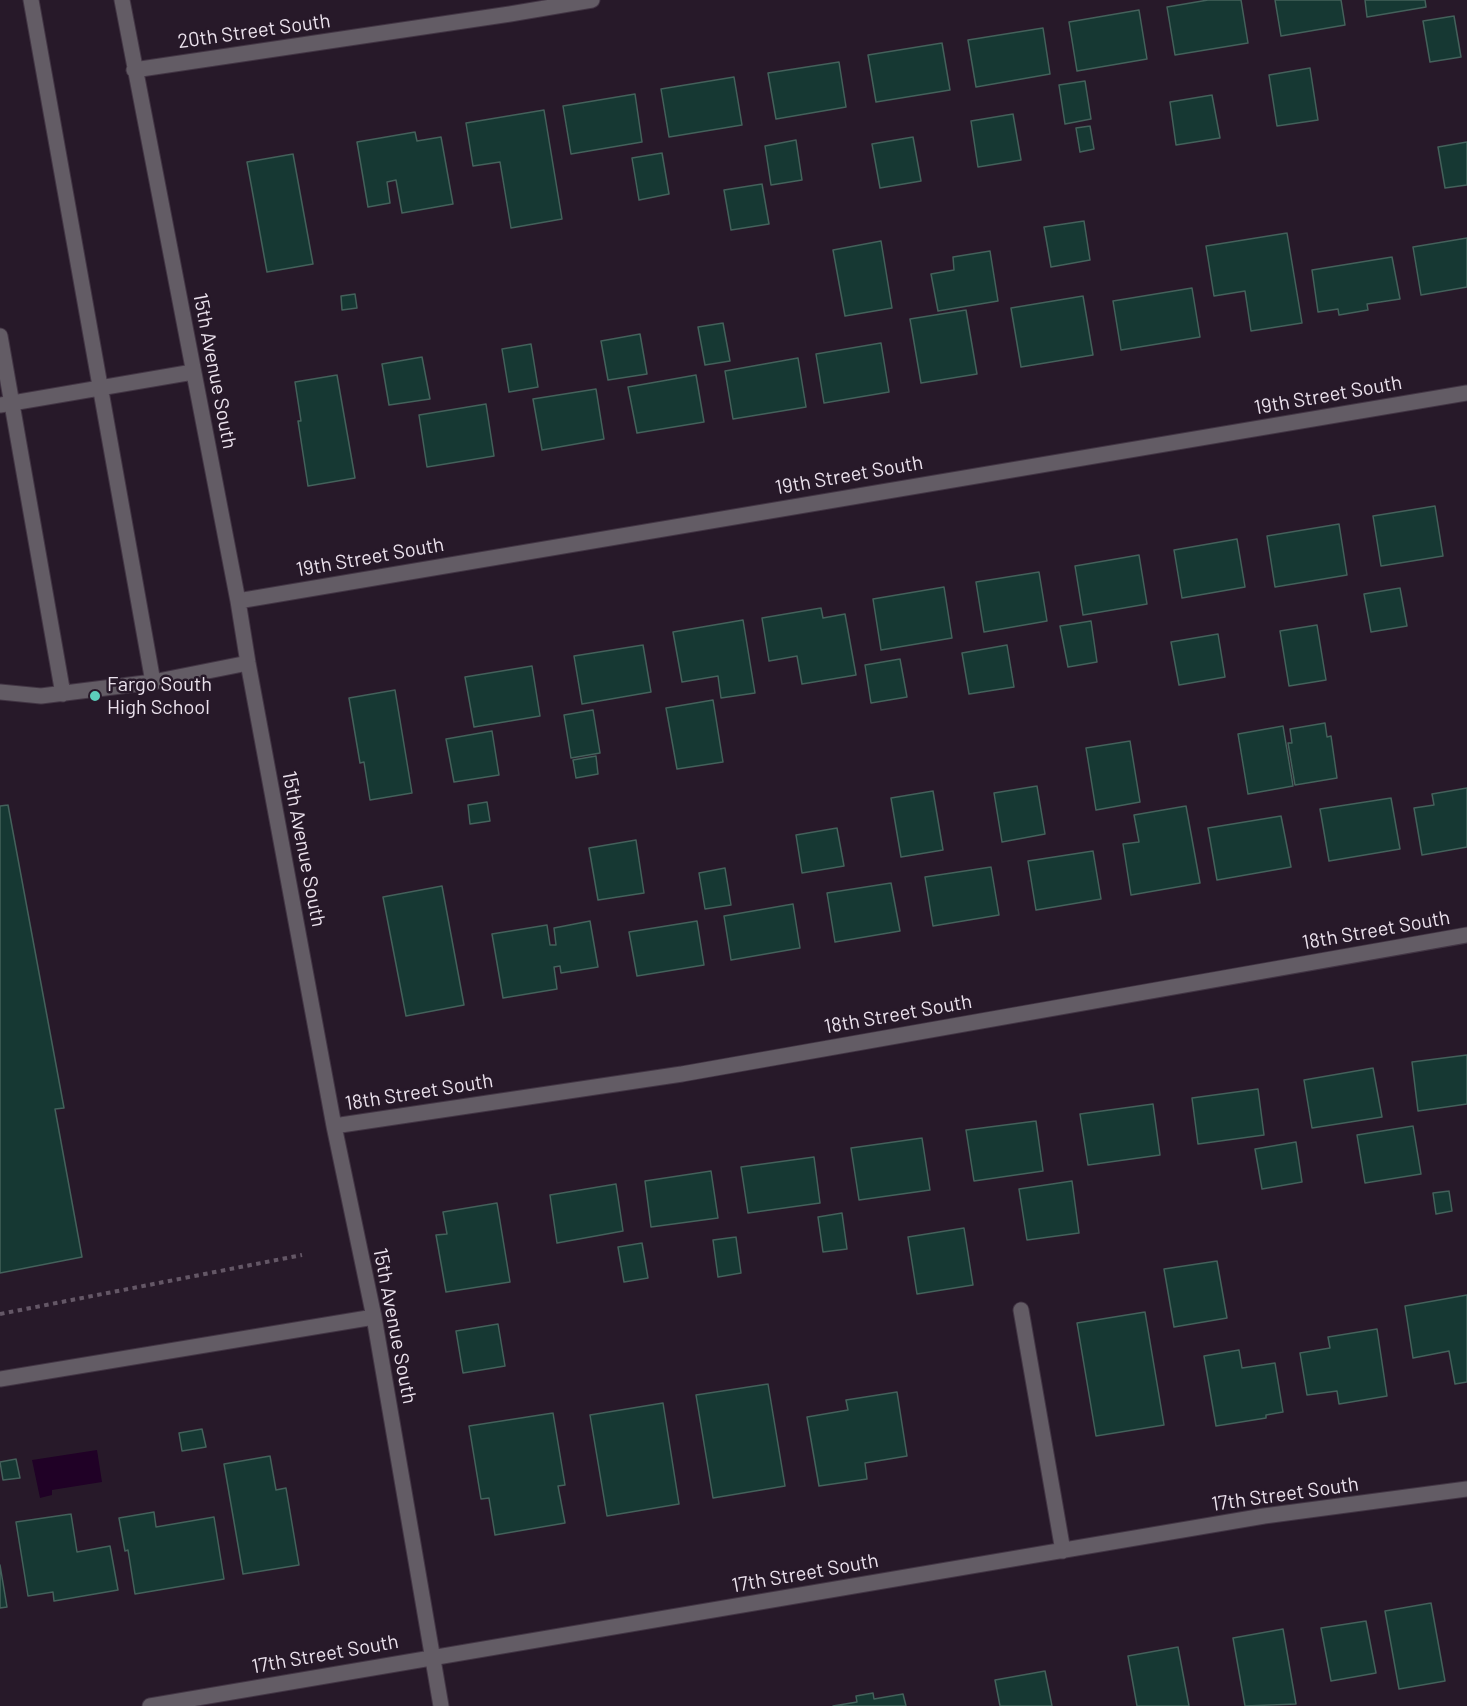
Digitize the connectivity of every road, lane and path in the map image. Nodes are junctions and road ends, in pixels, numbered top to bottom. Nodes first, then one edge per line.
1 (31, 0) edge
2 (122, 0) edge
3 (592, 0) edge
4 (134, 70) junction
5 (0, 336) edge
6 (193, 372) junction
7 (100, 389) junction
8 (1467, 393) edge
9 (7, 404) edge
10 (238, 601) junction
11 (248, 663) junction
12 (153, 682) junction
13 (0, 692) edge
14 (63, 694) junction
15 (1467, 935) edge
16 (334, 1126) junction
17 (302, 1255) dead end
18 (1021, 1310) dead end
19 (0, 1314) edge
20 (374, 1317) junction
21 (0, 1379) edge
22 (1467, 1489) edge
23 (1063, 1551) junction
24 (433, 1657) junction
25 (150, 1706) edge
26 (441, 1706) edge

1 - 7 street
2 - 4 street, 15th Avenue South
3 - 4 street, 20th Street South
4 - 6 street, 15th Avenue South
5 - 9 street
6 - 7 street
6 - 10 street, 15th Avenue South
7 - 9 street
7 - 12 street
8 - 10 street, 19th Street South
9 - 14 street
10 - 11 street, 15th Avenue South
11 - 12 street
11 - 16 street, 15th Avenue South
12 - 14 street
13 - 14 street
15 - 16 street, 18th Street South
16 - 20 street, 15th Avenue South
17 - 19 path
18 - 23 street
20 - 21 street
20 - 24 street, 15th Avenue South
22 - 23 street, 17th Street South
23 - 24 street, 17th Street South
24 - 25 street, 17th Street South
24 - 26 street, 15th Avenue South

